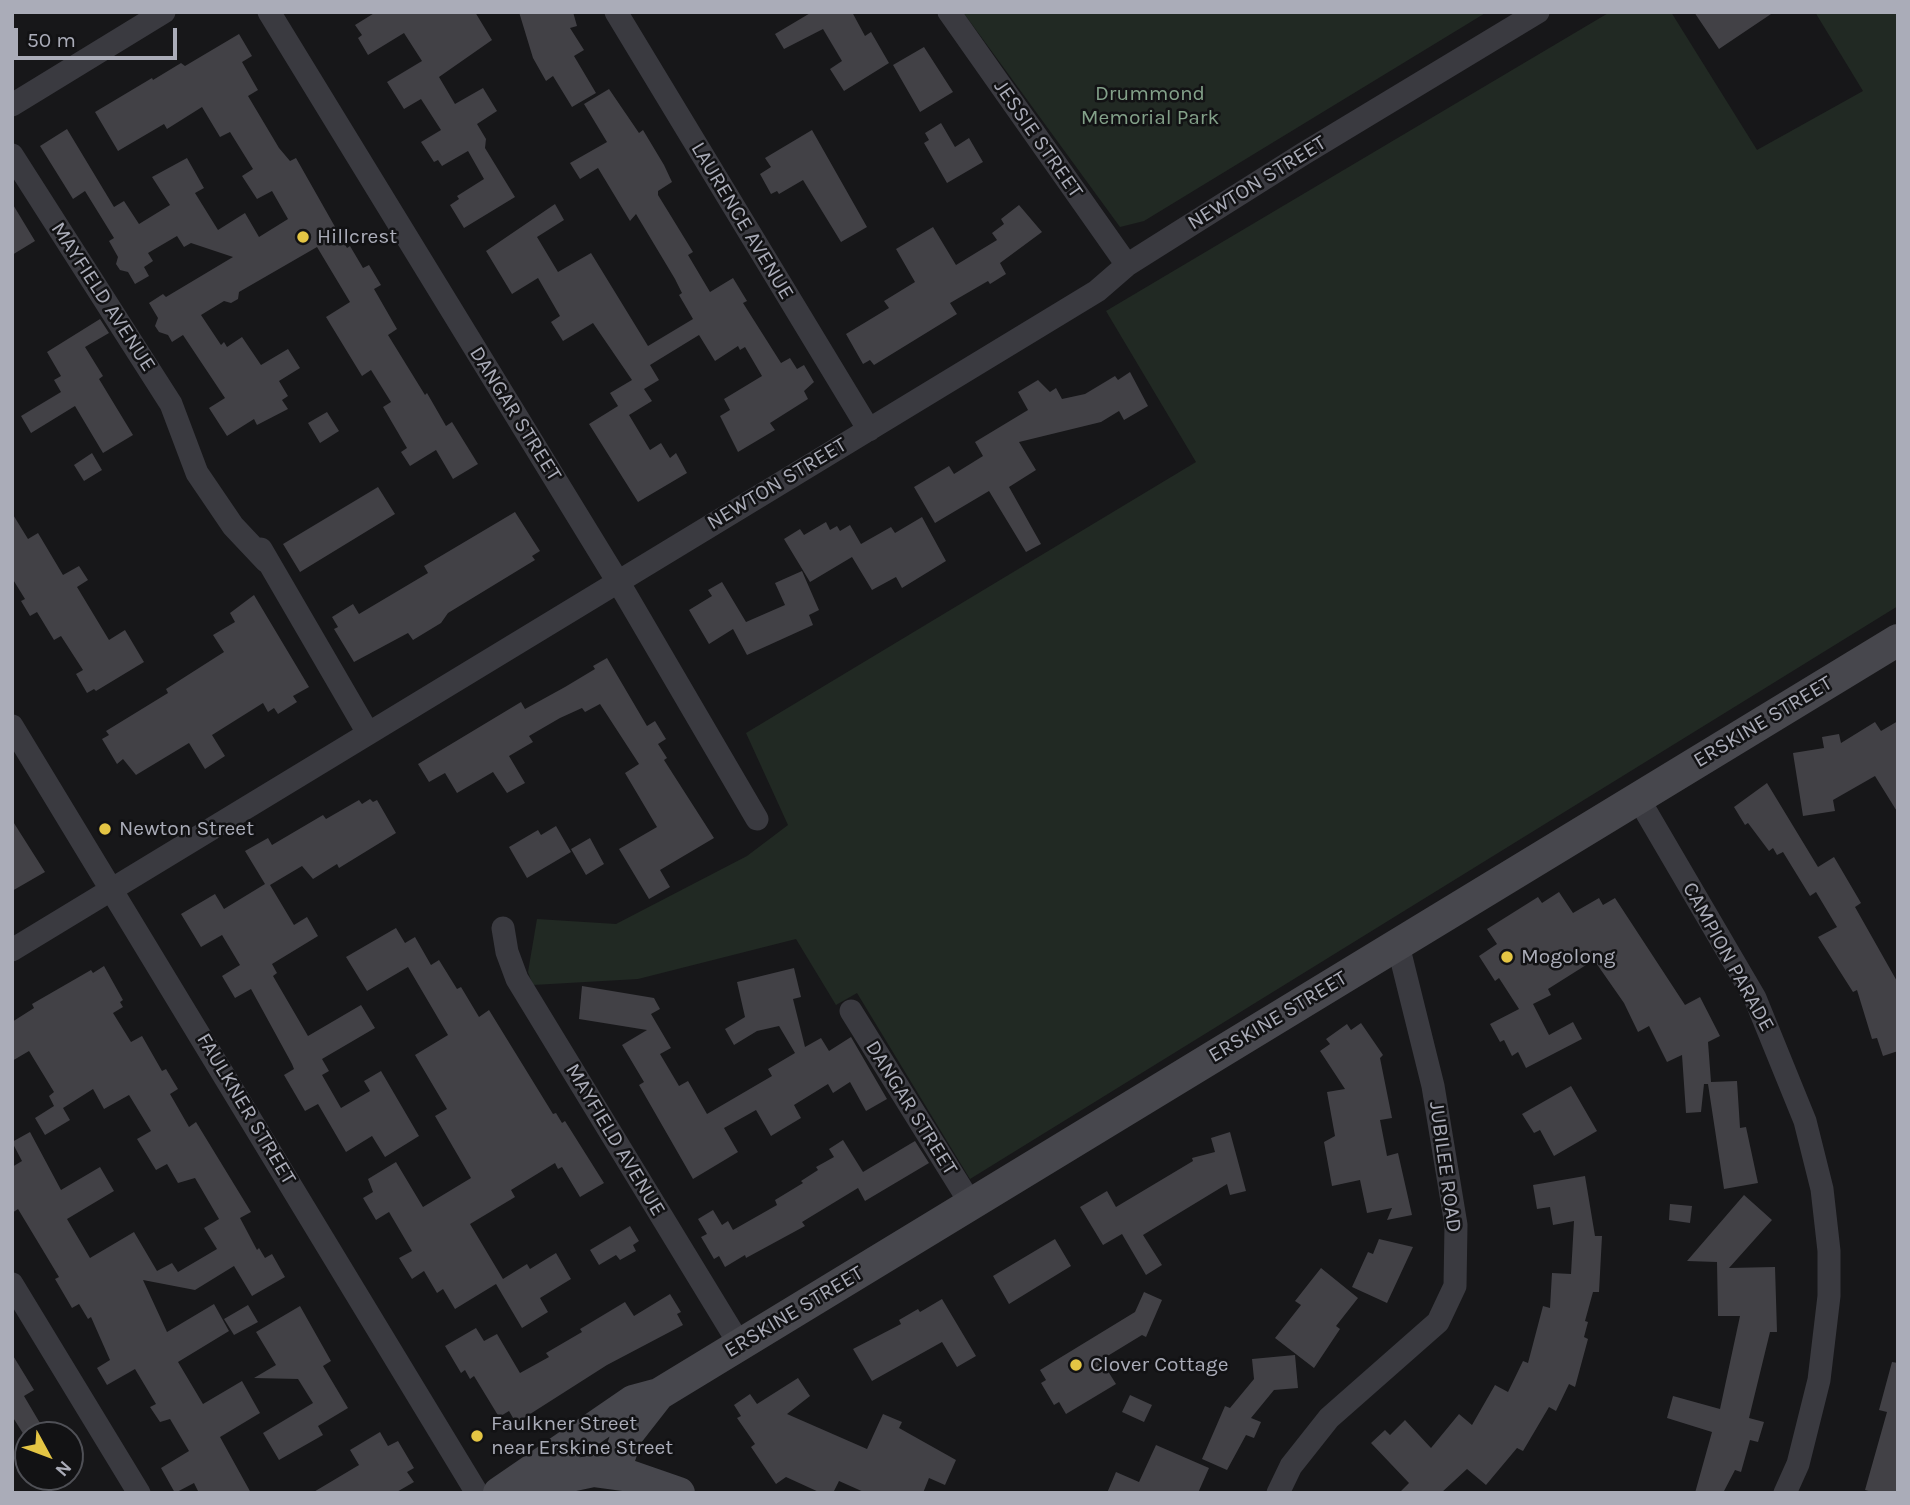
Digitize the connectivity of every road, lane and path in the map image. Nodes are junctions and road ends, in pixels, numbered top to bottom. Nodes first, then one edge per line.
1 (164, 12) edge
2 (269, 12) edge
3 (616, 12) edge
4 (949, 12) edge
5 (1538, 12) edge
6 (12, 105) edge
7 (12, 155) edge
8 (1127, 265) junction
9 (869, 430) junction
10 (617, 580) junction
11 (1898, 640) edge
12 (12, 726) edge
13 (368, 733) junction
14 (1638, 798) junction
15 (757, 819) dead end
16 (113, 889) junction
17 (503, 928) dead end
18 (1398, 945) junction
19 (12, 950) edge
20 (851, 1011) dead end
21 (971, 1204) junction
22 (12, 1284) edge
23 (740, 1345) junction
24 (659, 1394) junction
25 (606, 1419) junction
26 (603, 1472) junction
27 (494, 1492) edge
28 (139, 1493) edge
29 (679, 1493) edge
30 (1278, 1493) edge
31 (1785, 1493) edge

1 - 6 street
2 - 10 street, DANGAR STREET
3 - 9 street, LAURENCE AVENUE
4 - 8 street, JESSIE STREET
5 - 8 street, NEWTON STREET
7 - 13 street, MAYFIELD AVENUE
8 - 9 street, NEWTON STREET
9 - 10 street, NEWTON STREET
10 - 13 street, NEWTON STREET
10 - 15 street, DANGAR STREET
11 - 14 street, ERSKINE STREET
12 - 16 street, FAULKNER STREET
13 - 16 street, NEWTON STREET
14 - 18 street, ERSKINE STREET
14 - 31 street, CAMPION PARADE
16 - 19 street, NEWTON STREET
16 - 27 street, FAULKNER STREET
17 - 23 street, MAYFIELD AVENUE
18 - 21 street, ERSKINE STREET
18 - 30 street, JUBILEE ROAD
20 - 21 street, DANGAR STREET
21 - 23 street, ERSKINE STREET
22 - 28 street
23 - 24 street, ERSKINE STREET
24 - 25 street, ERSKINE STREET
24 - 26 street, ERSKINE STREET
25 - 26 street
25 - 27 street, ERSKINE STREET
26 - 27 street
26 - 29 street

